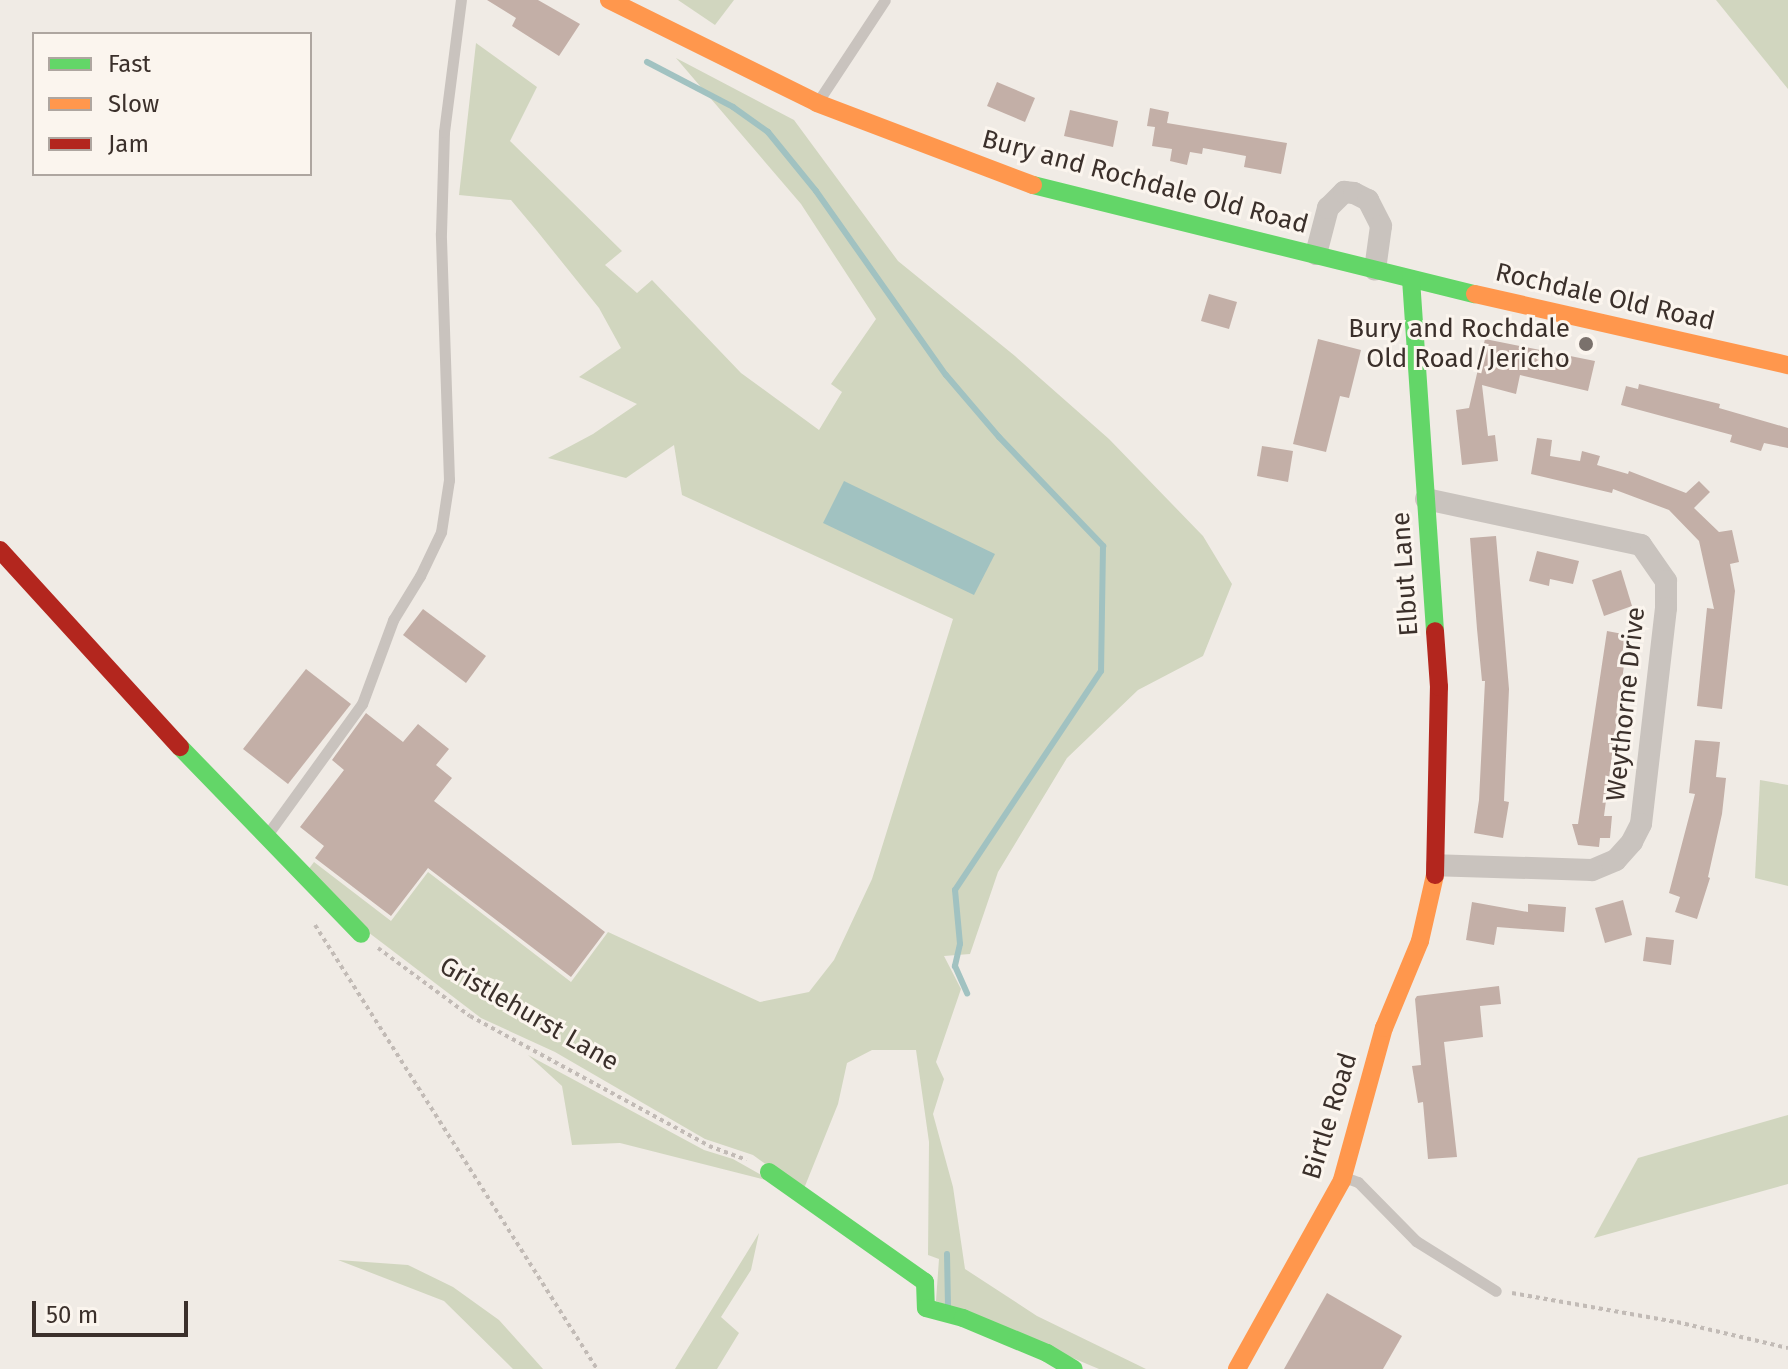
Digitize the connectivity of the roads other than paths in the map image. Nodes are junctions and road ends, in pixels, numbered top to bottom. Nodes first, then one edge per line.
1 (461, 0) edge
2 (609, 0) edge
3 (885, 0) edge
4 (817, 103) junction
5 (1316, 254) junction
6 (1375, 270) junction
7 (1411, 279) junction
8 (1788, 365) edge
9 (1426, 499) junction
10 (0, 550) edge
11 (267, 835) junction
12 (1437, 865) junction
13 (361, 934) road end
14 (769, 1172) road end
15 (1343, 1176) junction
16 (1496, 1291) road end
17 (1074, 1369) edge
18 (1237, 1369) edge

1 - 11 lane
2 - 4 street, Bury and Rochdale Old Road
3 - 4 lane
4 - 5 street, Bury and Rochdale Old Road
5 - 6 street, Bury and Rochdale Old Road
5 - 6 street
6 - 7 street, Bury and Rochdale Old Road
7 - 8 street, Rochdale Old Road
7 - 9 street, Elbut Lane
9 - 12 street, Elbut Lane
9 - 12 street, Weythorne Drive
10 - 11 street
11 - 13 street
12 - 15 street, Birtle Road
14 - 17 street
15 - 16 lane
15 - 18 street, Birtle Road

